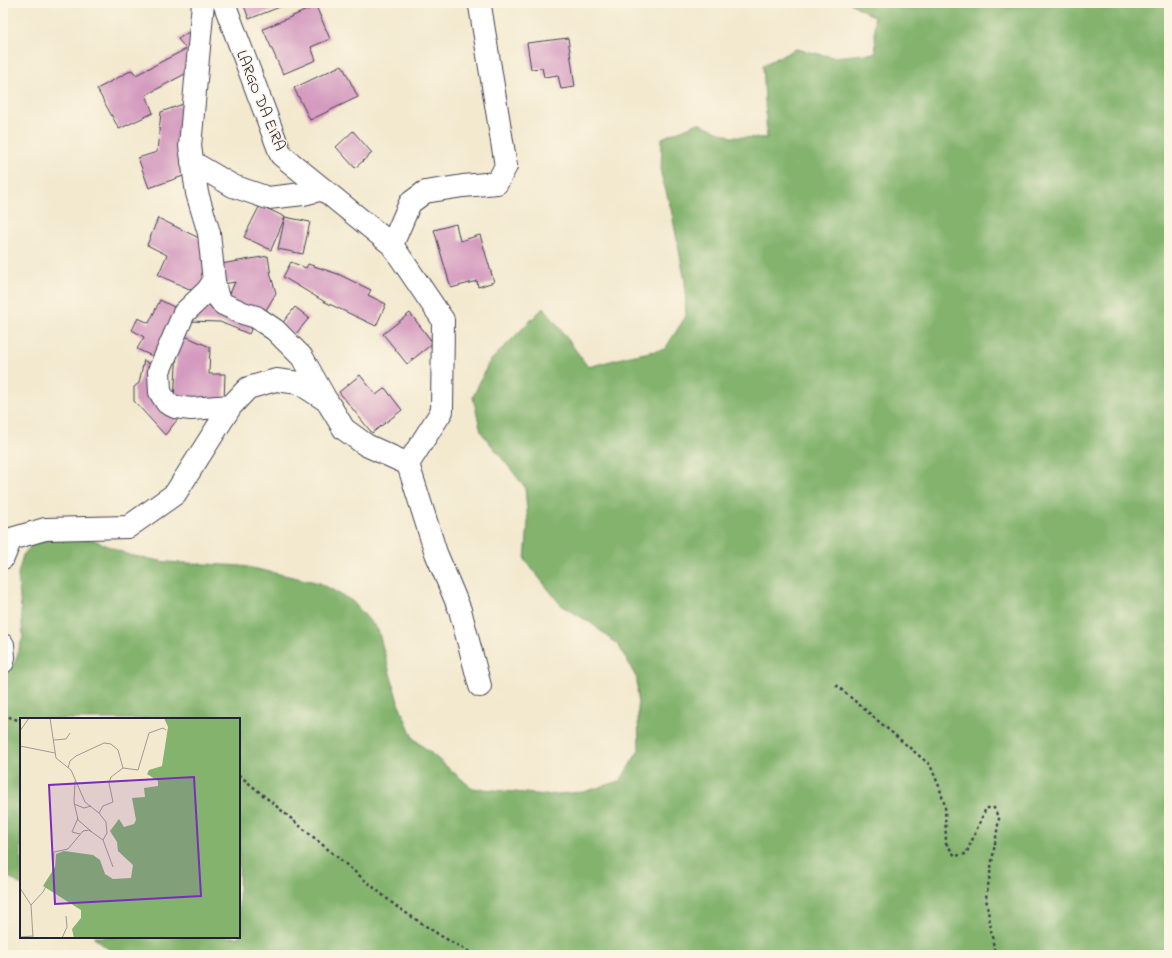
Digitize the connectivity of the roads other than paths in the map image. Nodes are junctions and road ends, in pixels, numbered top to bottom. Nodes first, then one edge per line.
1 (203, 3) edge
2 (224, 3) edge
3 (482, 3) edge
4 (192, 162) junction
5 (323, 189) junction
6 (392, 245) junction
7 (214, 282) junction
8 (327, 401) junction
9 (231, 406) junction
10 (408, 464) junction
11 (3, 558) edge
12 (3, 645) edge
13 (3, 662) edge
14 (480, 686) dead end

1 - 4 street
2 - 5 street, LARGO DA EIRA
3 - 6 street
4 - 5 street
4 - 7 street
5 - 6 street, LARGO DA EIRA
6 - 10 street, LARGO DA EIRA
7 - 8 street
7 - 9 street
8 - 9 street
8 - 10 street
9 - 11 street
10 - 14 street
12 - 13 street

